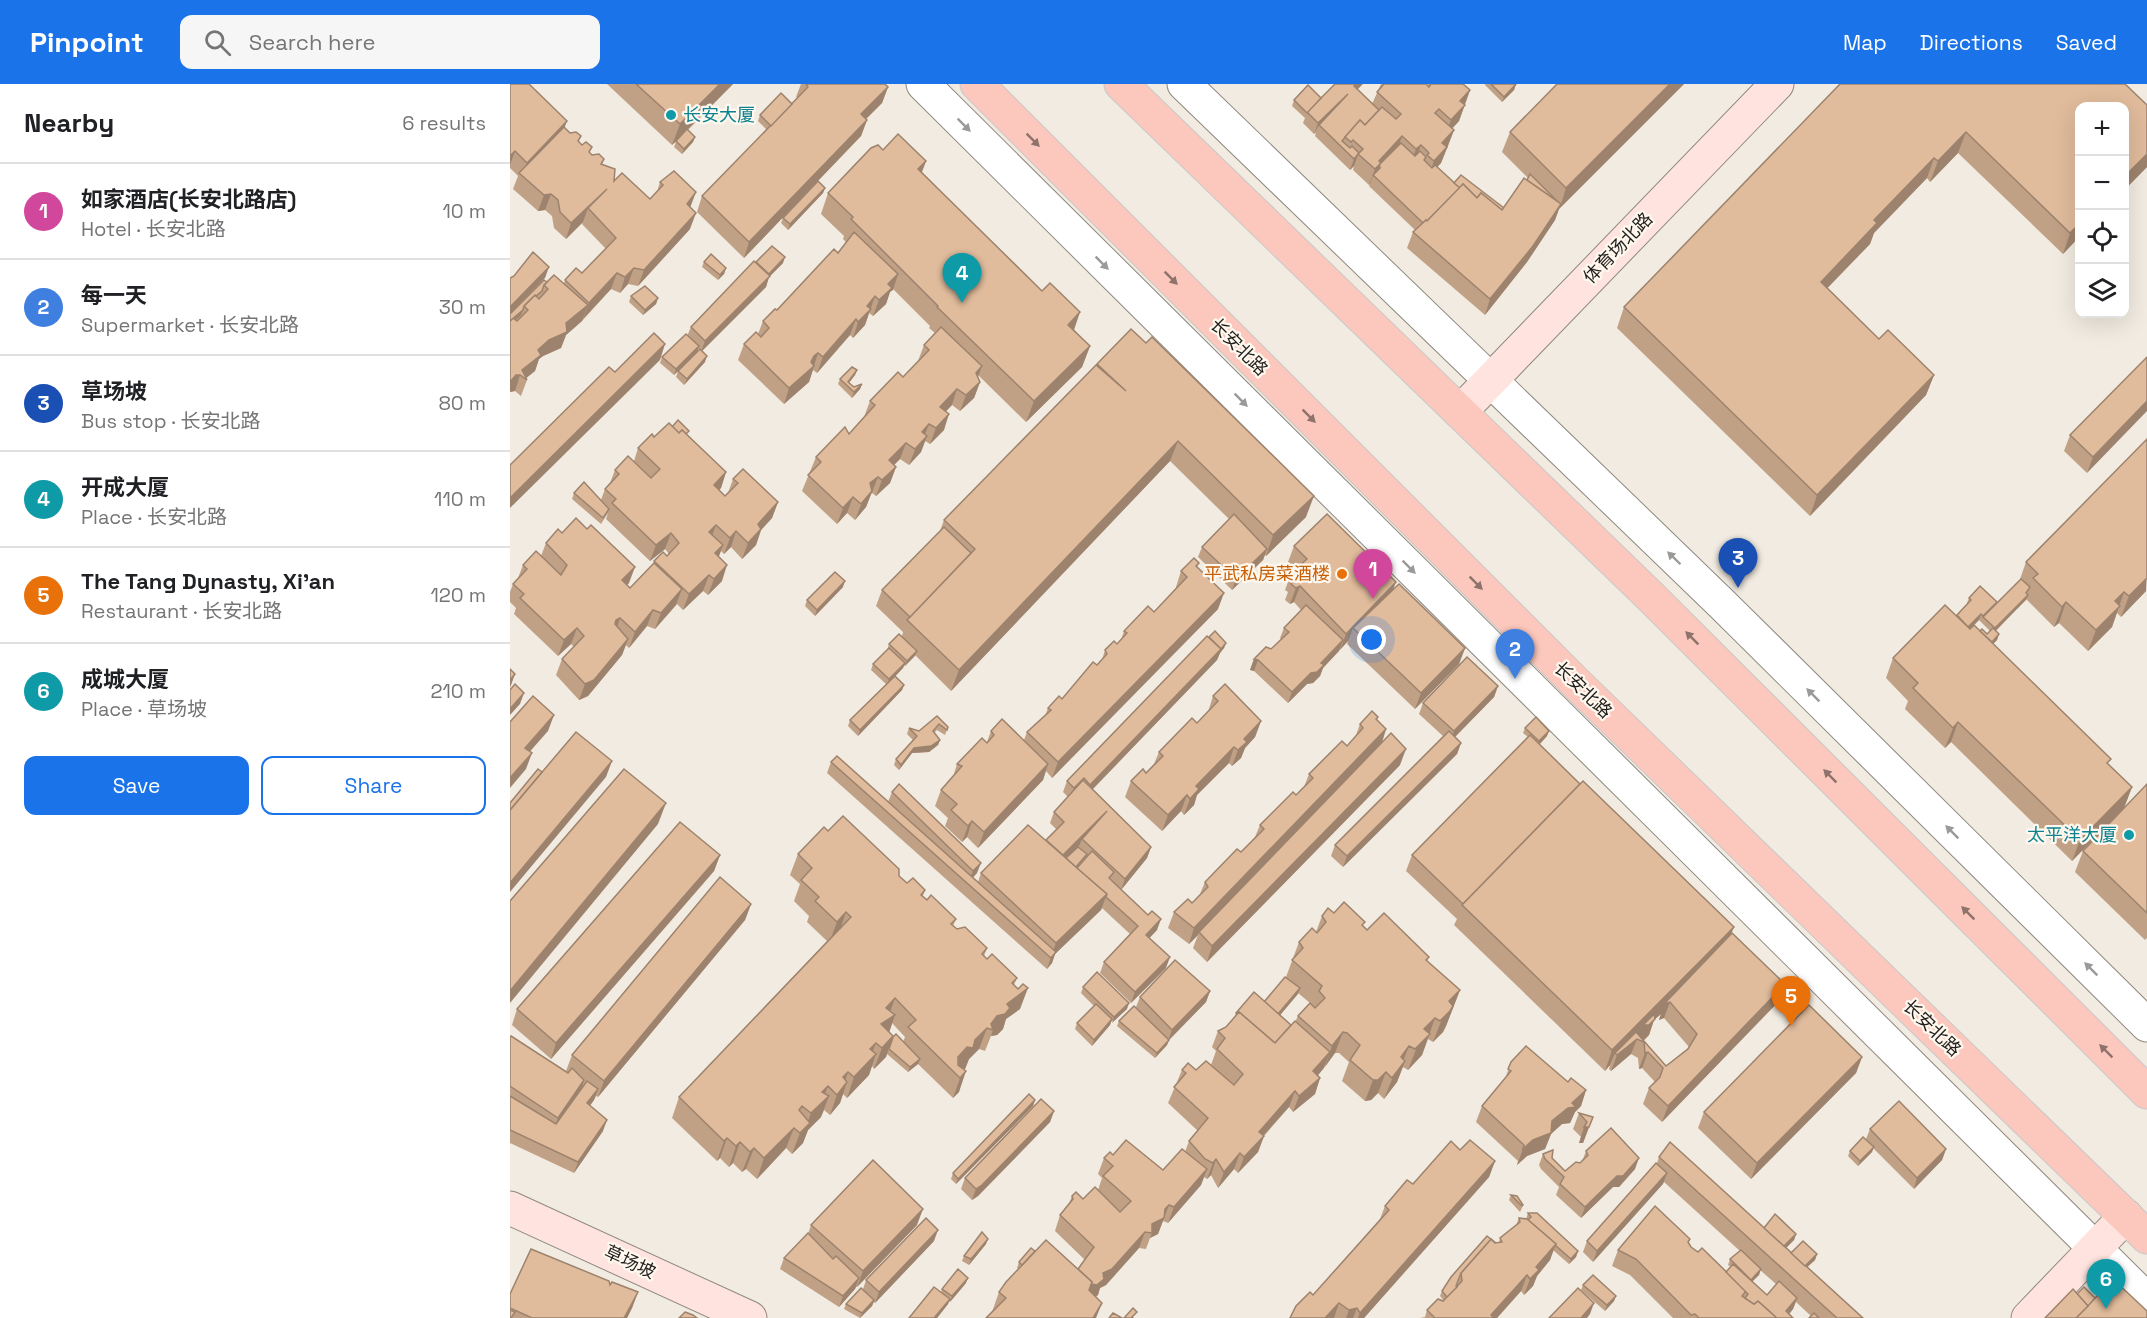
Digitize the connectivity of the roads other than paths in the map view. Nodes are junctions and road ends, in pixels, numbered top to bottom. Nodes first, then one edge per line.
1 (923, 84) edge
2 (976, 84) edge
3 (1121, 84) edge
4 (1184, 84) edge
5 (1777, 84) edge
6 (1490, 380) junction
7 (1460, 412) junction
8 (2147, 1025) edge
9 (2147, 1092) edge
10 (510, 1208) edge
11 (2137, 1226) edge
12 (2095, 1249) junction
13 (2147, 1300) edge
14 (750, 1318) edge
15 (2028, 1318) edge

1 -> 12 street
2 -> 11 main road, 长安北路
3 - 7 main road
4 - 6 street
5 - 6 street, 体育场北路
6 - 7 street, 体育场北路
8 -> 6 street
9 -> 7 main road
10 - 14 street, 草场坡
11 - 12 street
12 - 13 street
12 - 15 street

